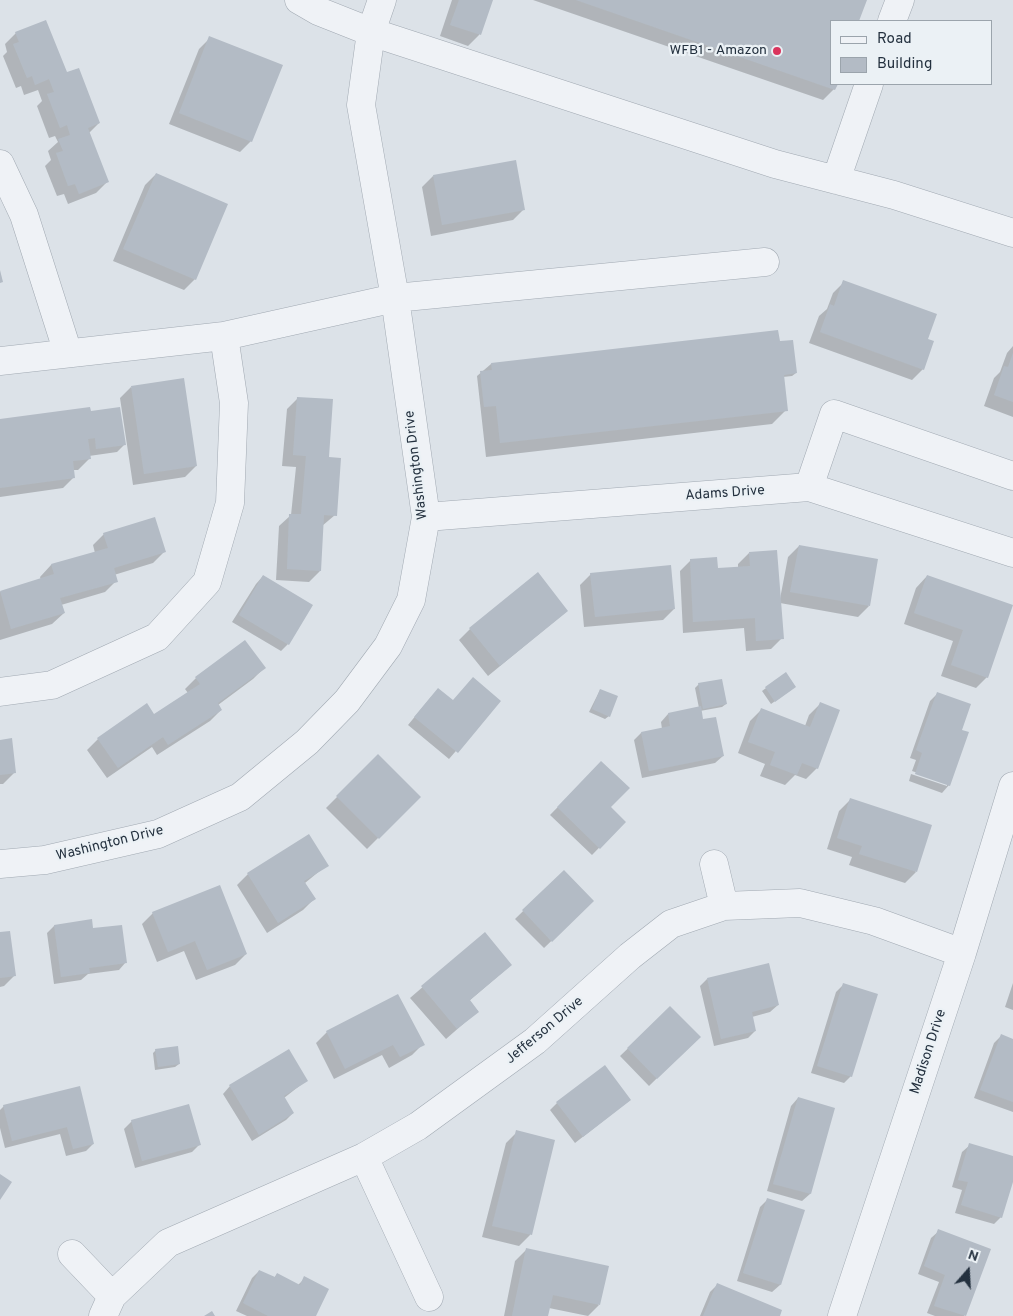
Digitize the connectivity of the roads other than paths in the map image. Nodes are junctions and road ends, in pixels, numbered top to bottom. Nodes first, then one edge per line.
1 (299, 0) edge
2 (382, 0) edge
3 (900, 0) edge
4 (892, 20) edge
5 (371, 32) junction
6 (869, 85) edge
7 (0, 164) edge
8 (836, 180) junction
9 (1013, 234) edge
10 (765, 262) dead end
11 (395, 298) junction
12 (224, 336) junction
13 (68, 353) junction
14 (0, 361) edge
15 (1013, 476) edge
16 (809, 487) junction
17 (426, 517) junction
18 (1013, 553) edge
19 (0, 692) edge
20 (1013, 786) edge
21 (0, 864) edge
22 (714, 864) dead end
23 (724, 906) junction
24 (962, 953) junction
25 (364, 1157) junction
26 (72, 1254) dead end
27 (429, 1297) dead end
28 (107, 1306) edge
29 (842, 1316) edge

1 - 5 street
2 - 5 street, Washington Drive
3 - 4 street
5 - 8 street
5 - 11 street, Washington Drive
6 - 8 street
7 - 13 street
8 - 9 street
10 - 11 street
11 - 12 street
11 - 17 street, Washington Drive
12 - 13 street
12 - 19 street
13 - 14 street
15 - 16 street
16 - 17 street, Adams Drive
16 - 18 street, Adams Drive
17 - 21 street, Washington Drive
20 - 24 street, Madison Drive
22 - 23 street
23 - 24 street, Jefferson Drive
23 - 25 street, Jefferson Drive
24 - 29 street, Madison Drive
25 - 27 street
25 - 28 street, Jefferson Drive
26 - 28 street, Jefferson Drive

